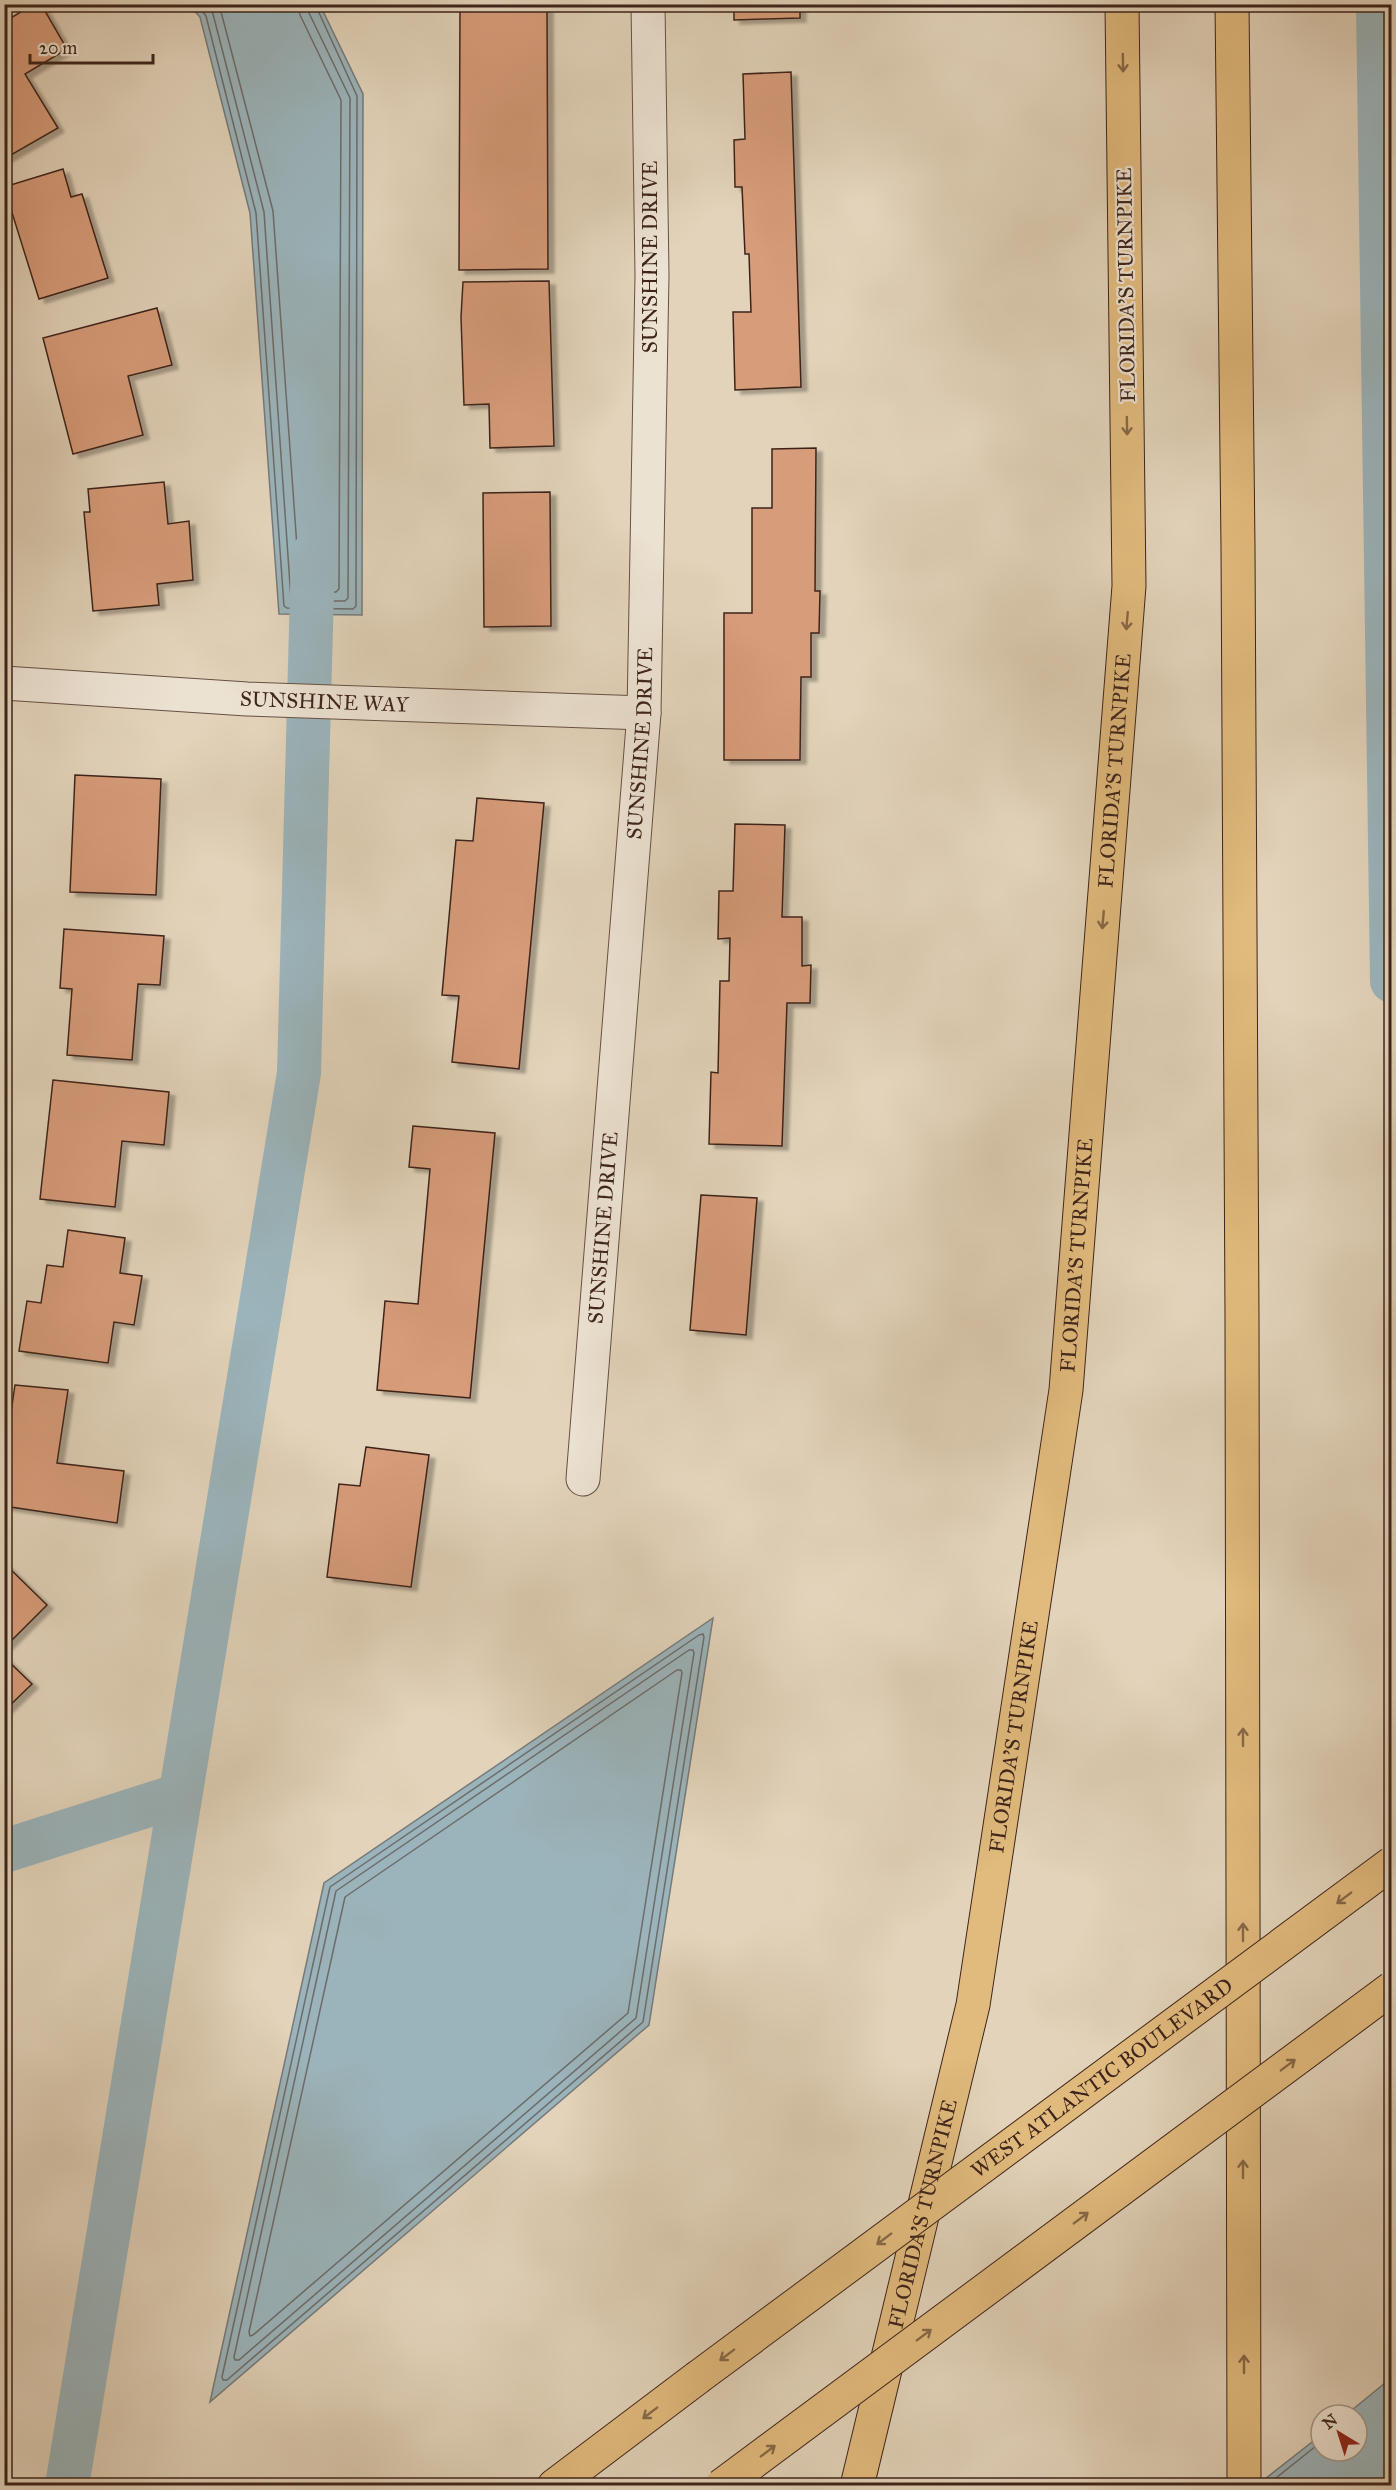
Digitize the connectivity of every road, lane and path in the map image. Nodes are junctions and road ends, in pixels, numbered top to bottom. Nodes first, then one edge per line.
1 (648, 4) edge
2 (1122, 4) edge
3 (1232, 4) edge
4 (4, 683) edge
5 (645, 713) junction
6 (583, 1479) dead end
7 (1392, 1863) edge
8 (1392, 1988) edge
9 (554, 2486) edge
10 (721, 2486) edge
11 (857, 2486) edge
12 (1244, 2486) edge

1 - 5 street, SUNSHINE DRIVE
2 -> 11 main road, FLORIDA'S TURNPIKE
12 -> 3 main road
4 - 5 street, SUNSHINE WAY
5 - 6 street, SUNSHINE DRIVE
7 -> 9 main road, WEST ATLANTIC BOULEVARD, bridge
10 -> 8 main road, bridge

